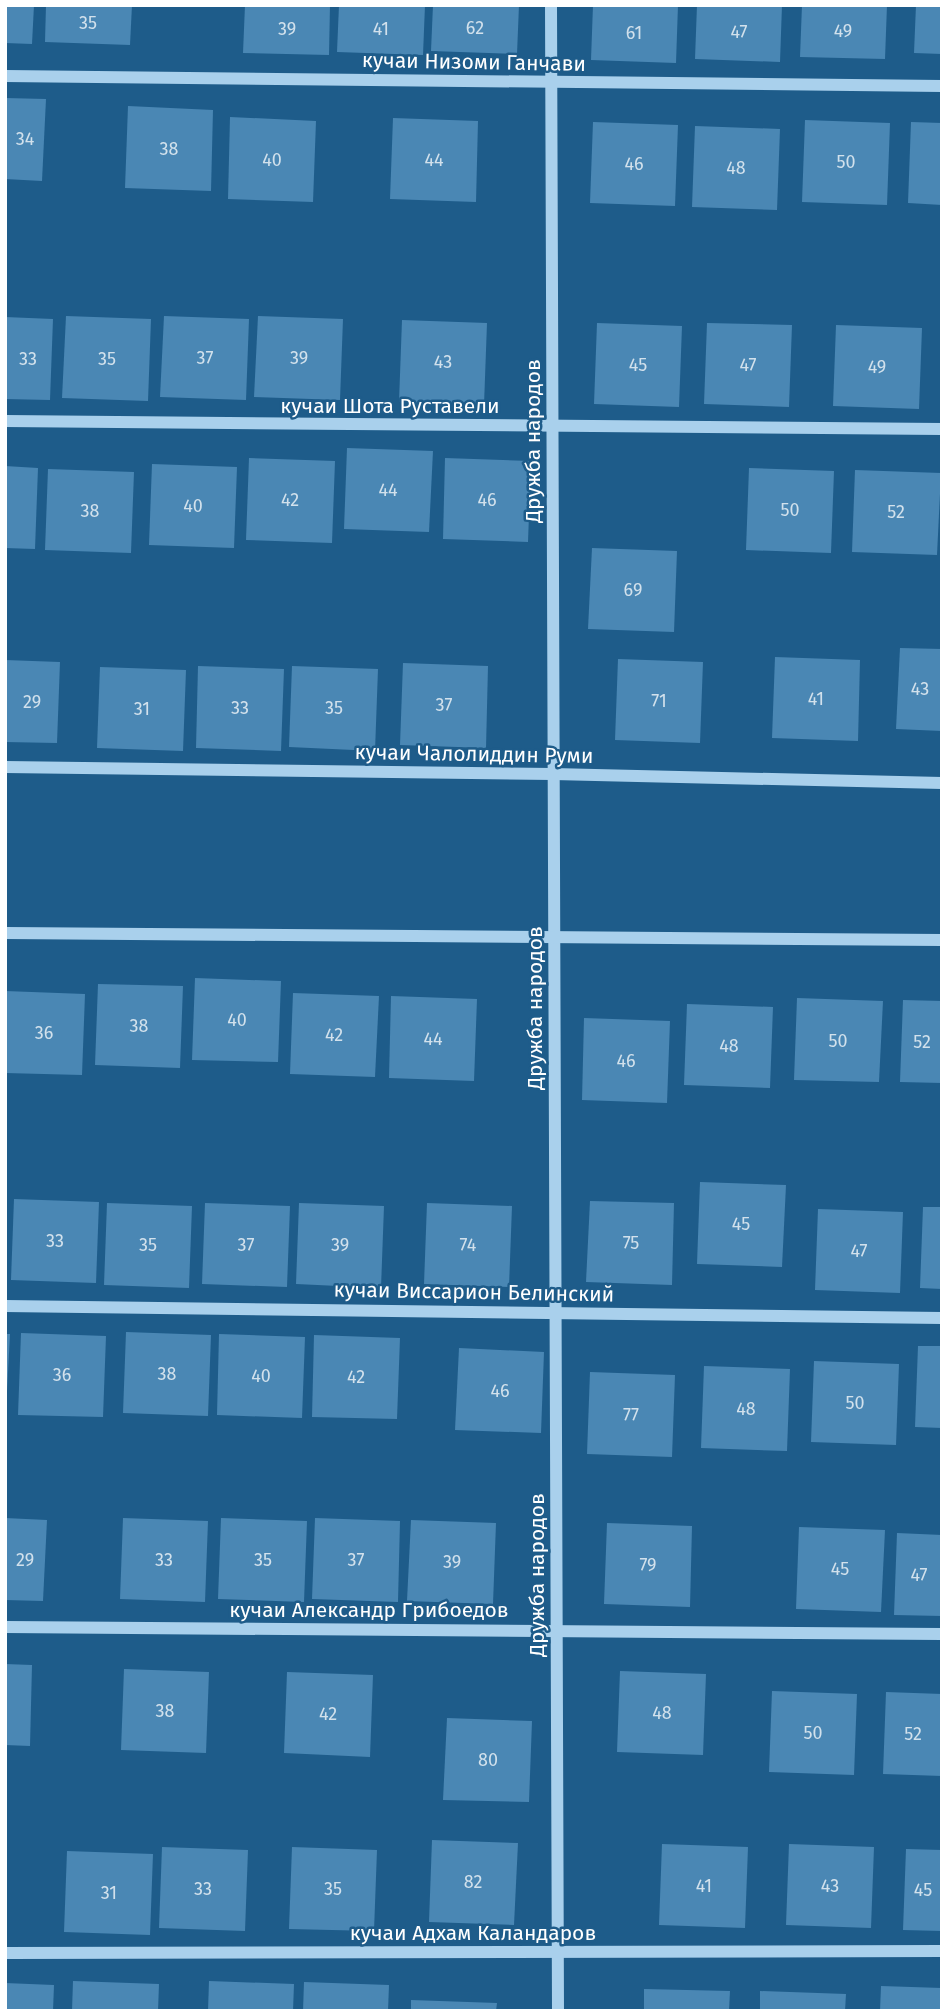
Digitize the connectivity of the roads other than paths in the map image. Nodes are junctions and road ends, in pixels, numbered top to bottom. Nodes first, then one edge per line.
1 (551, 5) edge
2 (5, 76) edge
3 (551, 82) junction
4 (942, 86) edge
5 (5, 421) edge
6 (552, 426) junction
7 (942, 429) edge
8 (5, 767) edge
9 (553, 774) junction
10 (942, 783) edge
11 (5, 933) edge
12 (554, 937) junction
13 (942, 940) edge
14 (5, 1306) edge
15 (555, 1313) junction
16 (942, 1318) edge
17 (5, 1627) edge
18 (556, 1631) junction
19 (942, 1634) edge
20 (942, 1951) edge
21 (5, 1952) edge
22 (558, 1952) junction
23 (558, 2011) edge

1 - 3 street, Дружба народов
2 - 3 street, кучаи Низоми Ганчави
3 - 4 street, кучаи Низоми Ганчави
3 - 6 street, Дружба народов
5 - 6 street, кучаи Шота Руставели
6 - 7 street, кучаи Шота Руставели
6 - 9 street, Дружба народов
8 - 9 street, кучаи Чалолиддин Руми
9 - 10 street, кучаи Чалолиддин Руми
9 - 12 street, Дружба народов
11 - 12 street
12 - 13 street
12 - 15 street, Дружба народов
14 - 15 street, кучаи Виссарион Белинский
15 - 16 street, кучаи Виссарион Белинский
15 - 18 street, Дружба народов
17 - 18 street, кучаи Александр Грибоедов
18 - 19 street, кучаи Александр Грибоедов
18 - 22 street, Дружба народов
20 - 22 street, кучаи Адхам Каландаров
21 - 22 street, кучаи Адхам Каландаров
22 - 23 street, Дружба народов

